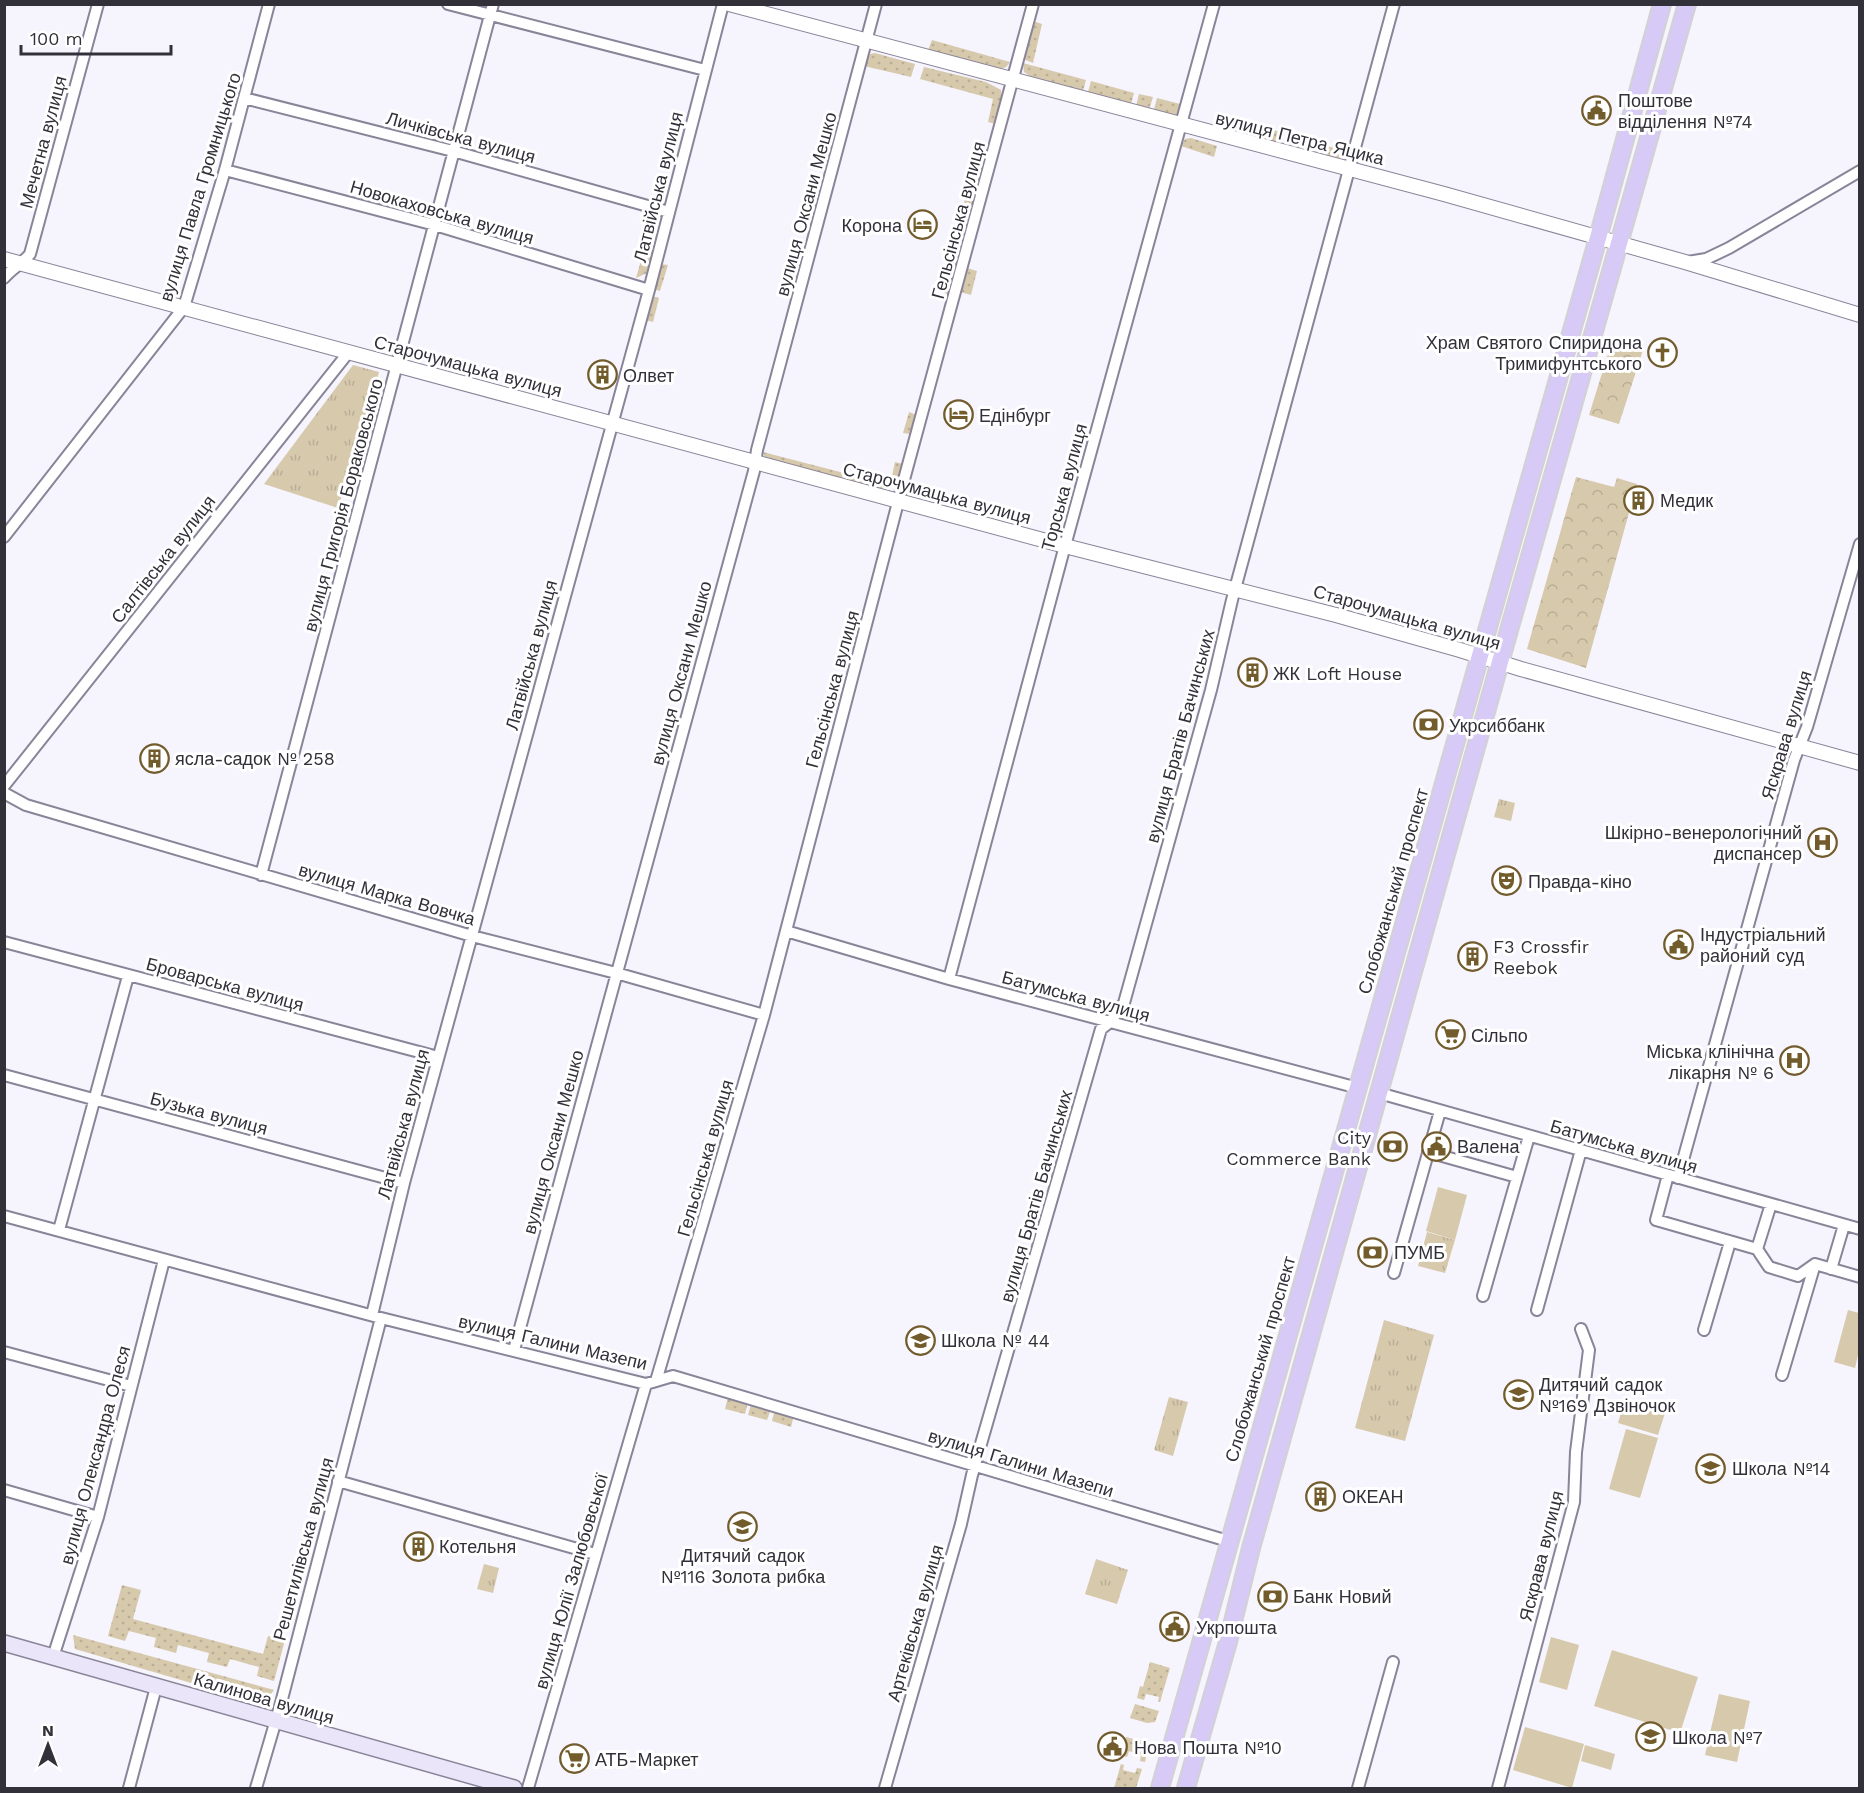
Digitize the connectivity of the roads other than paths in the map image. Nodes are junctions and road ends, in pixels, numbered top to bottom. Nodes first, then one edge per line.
1 (98, 4) edge
2 (269, 4) edge
3 (448, 4) edge
4 (493, 4) edge
5 (723, 4) edge
6 (729, 4) edge
7 (876, 4) edge
8 (1033, 4) edge
9 (1214, 4) edge
10 (1394, 4) edge
11 (1662, 4) edge
12 (1687, 4) edge
13 (490, 16) junction
14 (866, 40) junction
15 (705, 70) junction
16 (1013, 81) junction
17 (244, 98) junction
18 (1182, 126) junction
19 (453, 151) junction
20 (1350, 169) junction
21 (225, 171) junction
22 (1860, 171) edge
23 (669, 212) junction
24 (435, 225) junction
25 (1598, 238) junction
26 (1618, 243) junction
27 (4, 259) edge
28 (1685, 262) junction
29 (22, 264) junction
30 (4, 278) edge
31 (649, 290) junction
32 (184, 307) junction
33 (1860, 315) edge
34 (348, 353) junction
35 (398, 366) junction
36 (611, 424) junction
37 (755, 462) junction
38 (898, 501) junction
39 (4, 537) edge
40 (1860, 544) edge
41 (1065, 546) junction
42 (1235, 589) junction
43 (1479, 655) junction
44 (1500, 662) junction
45 (1800, 746) junction
46 (1860, 763) edge
47 (4, 786) edge
48 (4, 793) edge
49 (261, 876) junction
50 (786, 931) junction
51 (472, 936) junction
52 (4, 942) edge
53 (616, 973) junction
54 (128, 976) junction
55 (949, 979) junction
56 (764, 1015) junction
57 (1110, 1022) junction
58 (438, 1057) junction
59 (4, 1075) edge
60 (1358, 1088) junction
61 (1379, 1093) junction
62 (95, 1099) junction
63 (1440, 1111) junction
64 (1529, 1136) junction
65 (1581, 1150) junction
66 (1428, 1152) junction
67 (1516, 1177) junction
68 (1673, 1177) junction
69 (404, 1184) junction
70 (1771, 1204) junction
71 (4, 1216) edge
72 (1844, 1225) junction
73 (1860, 1229) edge
74 (59, 1230) junction
75 (1730, 1242) junction
76 (1757, 1249) junction
77 (164, 1260) junction
78 (1815, 1264) junction
79 (1831, 1269) junction
80 (1394, 1272) dead end
81 (1860, 1277) edge
82 (1483, 1296) dead end
83 (1537, 1310) dead end
84 (376, 1317) junction
85 (1581, 1329) dead end
86 (1704, 1330) dead end
87 (514, 1350) junction
88 (4, 1352) edge
89 (1782, 1375) dead end
90 (651, 1382) junction
91 (132, 1386) junction
92 (974, 1465) junction
93 (338, 1481) junction
94 (4, 1490) edge
95 (98, 1517) junction
96 (1228, 1541) junction
97 (596, 1554) junction
98 (4, 1643) edge
99 (53, 1657) junction
100 (1394, 1662) dead end
101 (156, 1687) junction
102 (275, 1722) junction
103 (129, 1788) edge
104 (256, 1788) edge
105 (514, 1788) edge
106 (528, 1788) edge
107 (885, 1788) edge
108 (1160, 1788) edge
109 (1186, 1788) edge
110 (1358, 1788) edge
111 (1498, 1788) edge

1 - 29 street, Мечетна вулиця
2 - 17 street, вулиця Павла Громницького
3 - 13 street
4 - 13 street, вулиця Григорія Бораковського
5 - 15 street, Латвійська вулиця
6 - 14 street, вулиця Петра Яцика
7 - 14 street, вулиця Оксани Мешко
8 - 16 street, Гельсінська вулиця
9 - 18 street, Торська вулиця
10 - 20 street, вулиця Братів Бачинських
11 - 25 main road, Слобожанський проспект
12 - 26 main road
13 - 15 street
13 - 19 street, вулиця Григорія Бораковського
14 - 16 street, вулиця Петра Яцика
14 - 37 street, вулиця Оксани Мешко
15 - 23 street, Латвійська вулиця
16 - 18 street, вулиця Петра Яцика
16 - 38 street, Гельсінська вулиця
17 - 19 street, Личківська вулиця
17 - 21 street, вулиця Павла Громницького
18 - 20 street, вулиця Петра Яцика
18 - 41 street, Торська вулиця
19 - 23 street, Личківська вулиця
19 - 24 street, вулиця Григорія Бораковського
20 - 25 street, вулиця Петра Яцика
20 - 42 street, вулиця Братів Бачинських
21 - 24 street, Новокаховська вулиця
21 - 32 street, вулиця Павла Громницького
22 - 28 street
23 - 31 street, Латвійська вулиця
24 - 31 street, Новокаховська вулиця
24 - 35 street, вулиця Григорія Бораковського
25 - 26 street, вулиця Петра Яцика
25 - 43 main road, Слобожанський проспект
26 - 28 street, вулиця Петра Яцика
26 - 44 main road
27 - 29 street, Старочумацька вулиця
28 - 33 street, вулиця Петра Яцика
29 - 30 street, Мечетна вулиця
29 - 32 street, Старочумацька вулиця
31 - 36 street, Латвійська вулиця
32 - 34 street, Старочумацька вулиця
32 - 39 street, вулиця Павла Громницького
34 - 35 street, Старочумацька вулиця
34 - 47 street, Салтівська вулиця
35 - 36 street, Старочумацька вулиця
35 - 49 street, вулиця Григорія Бораковського
36 - 37 street, Старочумацька вулиця
36 - 51 street, Латвійська вулиця
37 - 38 street, Старочумацька вулиця
37 - 53 street, вулиця Оксани Мешко
38 - 41 street, Старочумацька вулиця
38 - 50 street, Гельсінська вулиця
40 - 45 street, Яскрава вулиця
41 - 42 street, Старочумацька вулиця
41 - 55 street, Торська вулиця
42 - 43 street, Старочумацька вулиця
42 - 57 street, вулиця Братів Бачинських
43 - 44 street, Старочумацька вулиця
43 - 60 main road, Слобожанський проспект
44 - 45 street, Старочумацька вулиця
44 - 61 main road
45 - 46 street, Старочумацька вулиця
45 - 68 street, Яскрава вулиця
48 - 49 street, вулиця Марка Вовчка
49 - 51 street, вулиця Марка Вовчка
50 - 55 street, Батумська вулиця
50 - 56 street, Гельсінська вулиця
51 - 53 street, вулиця Марка Вовчка
51 - 58 street, Латвійська вулиця
52 - 54 street, Броварська вулиця
53 - 56 street, вулиця Марка Вовчка
53 - 87 street, вулиця Оксани Мешко
54 - 58 street, Броварська вулиця
54 - 62 street
55 - 57 street, Батумська вулиця
56 - 90 street, Гельсінська вулиця
57 - 60 street, Батумська вулиця
57 - 92 street, вулиця Братів Бачинських
58 - 69 street, Латвійська вулиця
59 - 62 street, Бузька вулиця
60 - 96 main road, Слобожанський проспект
61 - 63 street, Батумська вулиця
61 - 109 main road
62 - 69 street, Бузька вулиця
62 - 74 street
63 - 64 street, Батумська вулиця
63 - 66 street
64 - 65 street, Батумська вулиця
64 - 67 street
65 - 68 street, Батумська вулиця
65 - 83 street
66 - 67 street
66 - 80 street
67 - 82 street
68 - 70 street, Батумська вулиця
68 - 75 street, Яскрава вулиця
69 - 84 street, Латвійська вулиця
70 - 72 street, Батумська вулиця
70 - 76 street
71 - 74 street, вулиця Галини Мазепи
72 - 73 street, Батумська вулиця
72 - 79 street
74 - 77 street, вулиця Галини Мазепи
75 - 76 street
75 - 86 street
76 - 78 street
77 - 84 street, вулиця Галини Мазепи
77 - 91 street, вулиця Олександра Олеся
78 - 79 street
78 - 89 street
79 - 81 street
84 - 87 street, вулиця Галини Мазепи
84 - 93 street, Решетилівська вулиця
85 - 111 street, Яскрава вулиця
87 - 90 street, вулиця Галини Мазепи
88 - 91 street
90 - 92 street, вулиця Галини Мазепи
90 - 97 street, вулиця Юлії Залюбовської
91 - 95 street, вулиця Олександра Олеся
92 - 96 street, вулиця Галини Мазепи
92 - 107 street, Артеківська вулиця
93 - 97 street
93 - 102 street, Решетилівська вулиця
94 - 95 street
95 - 99 street, вулиця Олександра Олеся
96 - 108 main road, Слобожанський проспект
97 - 106 street, вулиця Юлії Залюбовської
98 - 99 main road, Калинова вулиця
99 - 101 main road, Калинова вулиця
100 - 110 street
101 - 102 main road, Калинова вулиця
101 - 103 street
102 - 104 street, Решетилівська вулиця
102 - 105 main road, Калинова вулиця

